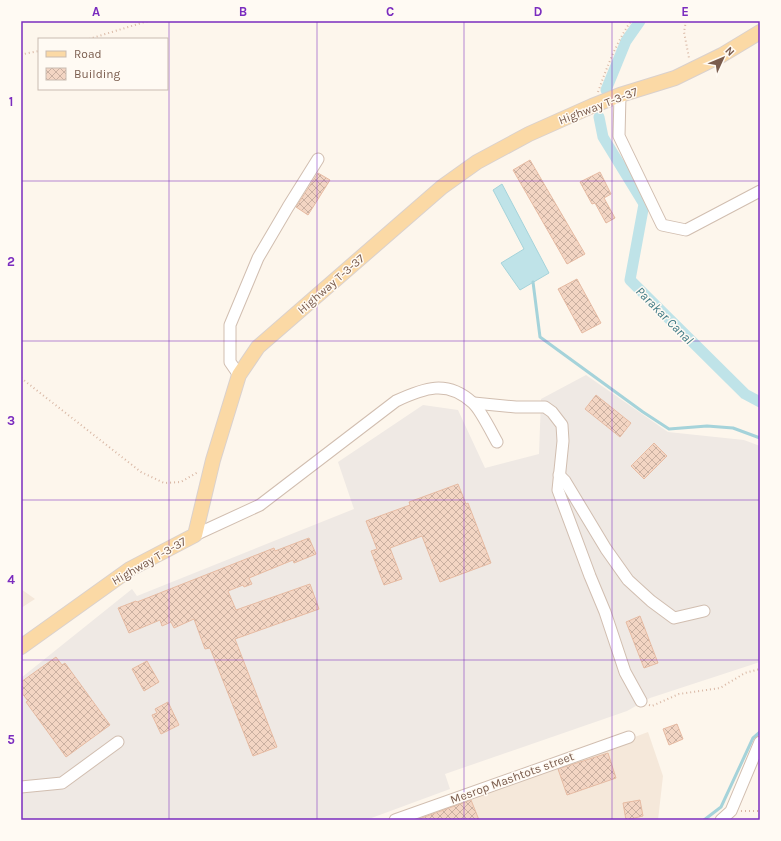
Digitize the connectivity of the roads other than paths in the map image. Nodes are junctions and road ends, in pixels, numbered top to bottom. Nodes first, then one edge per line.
1 (760, 32) edge
2 (620, 95) junction
3 (318, 160) dead end
4 (760, 191) edge
5 (239, 375) junction
6 (474, 403) junction
7 (497, 442) dead end
8 (560, 475) junction
9 (195, 535) junction
10 (704, 611) dead end
11 (21, 647) edge
12 (641, 701) road end
13 (629, 736) dead end
14 (118, 742) dead end
15 (760, 742) edge
16 (21, 787) edge
17 (395, 820) edge
18 (721, 820) edge

1 - 2 main road, Highway T-3-37
2 - 4 street
2 - 5 main road, Highway T-3-37
3 - 5 street
5 - 9 main road, Highway T-3-37
6 - 7 street
6 - 8 street
6 - 9 street
8 - 10 street
8 - 12 street
9 - 11 main road, Highway T-3-37
13 - 17 street, Mesrop Mashtots street
14 - 16 street
15 - 18 street

